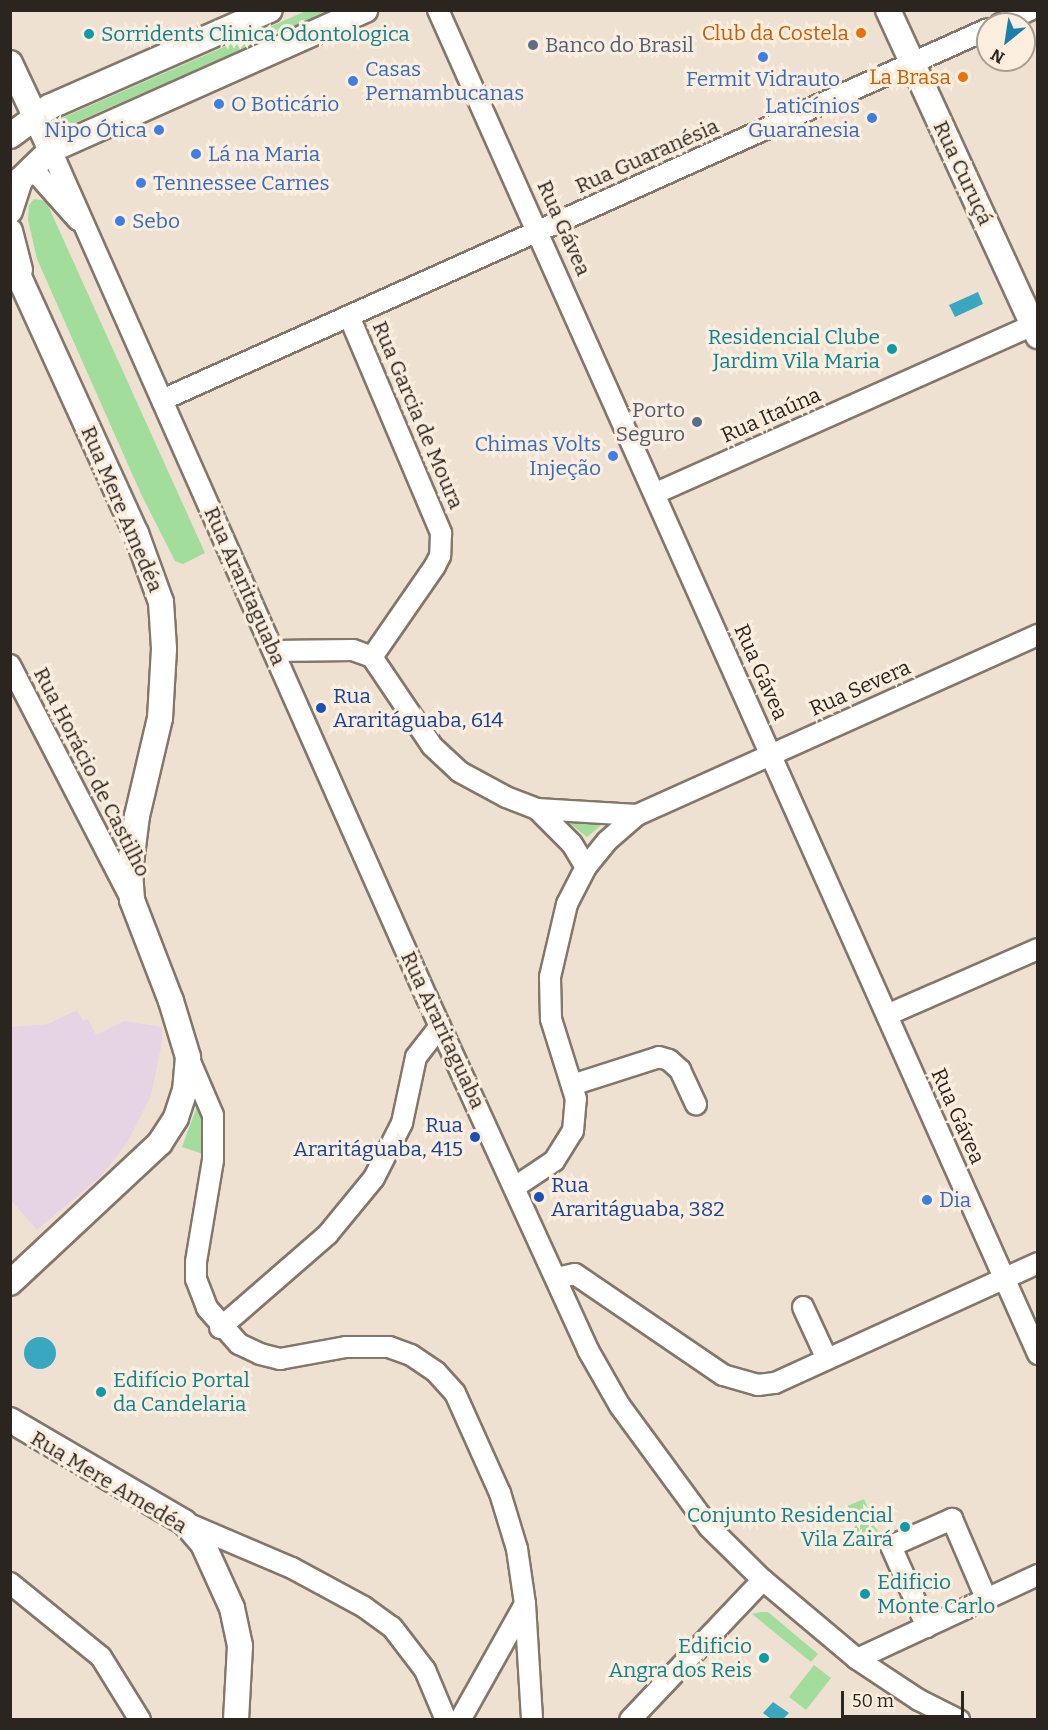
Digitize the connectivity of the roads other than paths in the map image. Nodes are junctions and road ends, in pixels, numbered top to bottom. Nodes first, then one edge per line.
1 (270, 10) edge
2 (365, 10) edge
3 (438, 10) edge
4 (888, 10) edge
5 (976, 34) edge
6 (10, 63) edge
7 (912, 63) junction
8 (35, 116) junction
9 (10, 136) edge
10 (10, 146) edge
11 (51, 150) junction
12 (31, 167) junction
13 (10, 211) edge
14 (82, 224) junction
15 (539, 230) junction
16 (10, 231) edge
17 (15, 267) edge
18 (349, 316) junction
19 (1036, 328) edge
20 (162, 400) junction
21 (656, 493) junction
22 (1038, 635) edge
23 (274, 651) junction
24 (372, 657) junction
25 (10, 665) edge
26 (772, 755) junction
27 (537, 809) junction
28 (637, 815) junction
29 (586, 867) junction
30 (132, 900) junction
31 (1038, 950) edge
32 (887, 1015) junction
33 (440, 1026) junction
34 (188, 1057) junction
35 (573, 1084) junction
36 (696, 1105) dead end
37 (515, 1187) junction
38 (1038, 1263) edge
39 (557, 1278) junction
40 (1004, 1278) junction
41 (10, 1283) edge
42 (803, 1307) dead end
43 (220, 1328) junction
44 (1038, 1354) edge
45 (827, 1359) junction
46 (10, 1420) edge
47 (184, 1522) junction
48 (1038, 1575) edge
49 (763, 1580) junction
50 (10, 1583) edge
51 (986, 1598) junction
52 (525, 1604) junction
53 (927, 1627) junction
54 (857, 1659) junction
55 (140, 1719) edge
56 (236, 1719) edge
57 (446, 1719) edge
58 (460, 1719) edge
59 (532, 1719) edge
60 (630, 1719) edge
61 (959, 1719) edge

1 - 8 main road
2 - 11 main road
3 - 15 street, Rua Gávea
4 - 7 main road, Rua Curuçá
5 - 7 street, Rua Guaranésia
6 - 8 main road, Rua Araritaguaba
7 - 15 street, Rua Guaranésia
7 - 19 main road, Rua Curuçá
8 - 9 main road
8 - 11 main road, Rua Araritaguaba
10 - 12 main road, Rua Araritaguaba
11 - 12 main road
11 - 14 street, Rua Araritaguaba
12 - 13 main road
12 - 14 street, Rua Araritaguaba
14 - 20 street, Rua Araritaguaba
15 - 18 street, Rua Guaranésia
15 - 21 street, Rua Gávea
16 - 17 main road, Rua Mere Amedéa
17 - 30 main road, Rua Mere Amedéa
18 - 20 street, Rua Guaranésia
18 - 24 street, Rua Garcia de Moura
19 - 21 street, Rua Itaúna
20 - 23 street, Rua Araritaguaba
21 - 26 street, Rua Gávea
22 - 26 street, Rua Severa
23 - 24 street
23 - 33 street, Rua Araritaguaba
24 - 27 street
25 - 30 street, Rua Horácio de Castilho
26 - 28 street, Rua Severa
26 - 32 street, Rua Gávea
27 - 28 street
27 - 29 street
28 - 29 street
29 - 35 street
30 - 34 main road, Rua Mere Amedéa
31 - 32 street
32 - 40 street, Rua Gávea
33 - 37 street, Rua Araritaguaba
33 - 43 street
34 - 41 main road, Rua Mere Amedéa
34 - 43 street
35 - 36 street
35 - 37 street
37 - 39 street, Rua Araritaguaba
38 - 40 street
39 - 45 street
39 - 49 street, Rua Araritaguaba
40 - 44 street, Rua Gávea
40 - 45 street
42 - 45 street
43 - 52 street
46 - 47 main road, Rua Mere Amedéa
47 - 56 main road, Rua Mere Amedéa
47 - 57 street
48 - 51 street
49 - 54 street, Rua Araritaguaba
49 - 60 street
50 - 55 street
51 - 53 street
51 - 53 street
52 - 58 street
52 - 59 street
53 - 54 street
54 - 61 street, Rua Araritaguaba

